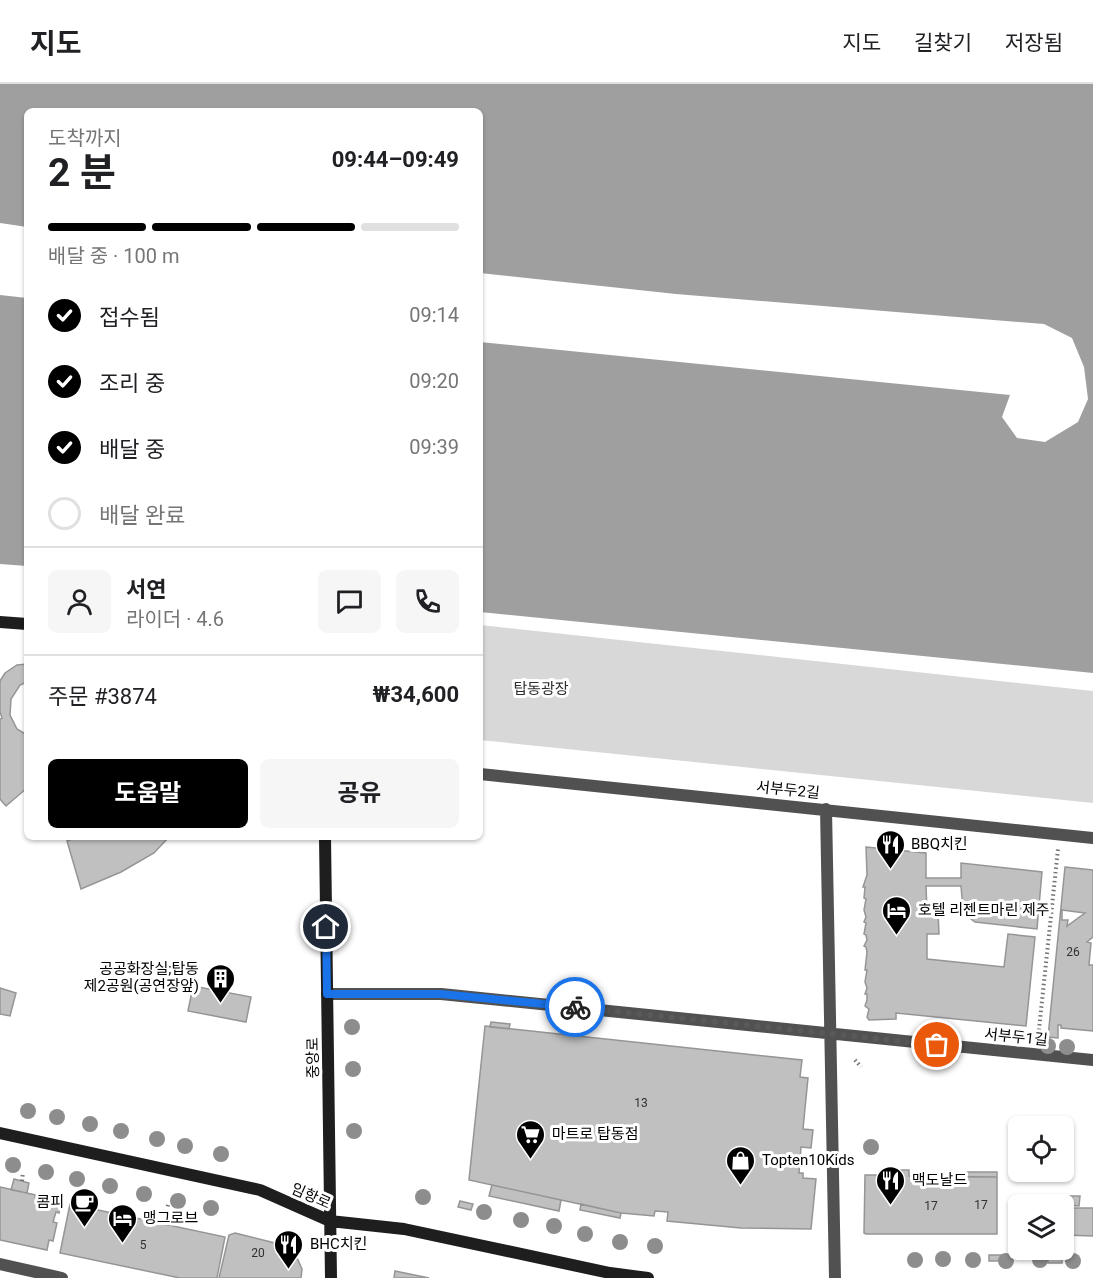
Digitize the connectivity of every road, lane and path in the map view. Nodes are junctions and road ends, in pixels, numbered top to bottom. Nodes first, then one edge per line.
1 (0, 622) edge
2 (24, 624) edge
3 (483, 774) edge
4 (826, 809) junction
5 (1093, 838) edge
6 (325, 840) edge
7 (1058, 848) dead end
8 (327, 994) junction
9 (831, 1034) junction
10 (1038, 1040) dead end
11 (855, 1060) dead end
12 (1093, 1060) edge
13 (861, 1066) dead end
14 (0, 1133) edge
15 (23, 1172) dead end
16 (22, 1181) dead end
17 (168, 1205) dead end
18 (330, 1221) junction
19 (164, 1224) dead end
20 (0, 1264) edge
21 (610, 1276) edge
22 (62, 1278) edge
23 (332, 1278) edge
24 (648, 1278) edge
25 (835, 1278) edge

1 - 2 main road
3 - 4 street, 서부두2길
4 - 5 street, 서부두2길
4 - 9 street
6 - 8 main road, 중앙로
7 - 10 path
8 - 9 street, 서부두1길
8 - 18 main road, 중앙로
9 - 12 street, 서부두1길
9 - 25 street
11 - 13 path
14 - 18 main road, 임항로
15 - 16 path
17 - 19 path
18 - 21 main road, 임항로
18 - 23 main road, 중앙로
20 - 22 street
21 - 24 main road, 임항로

